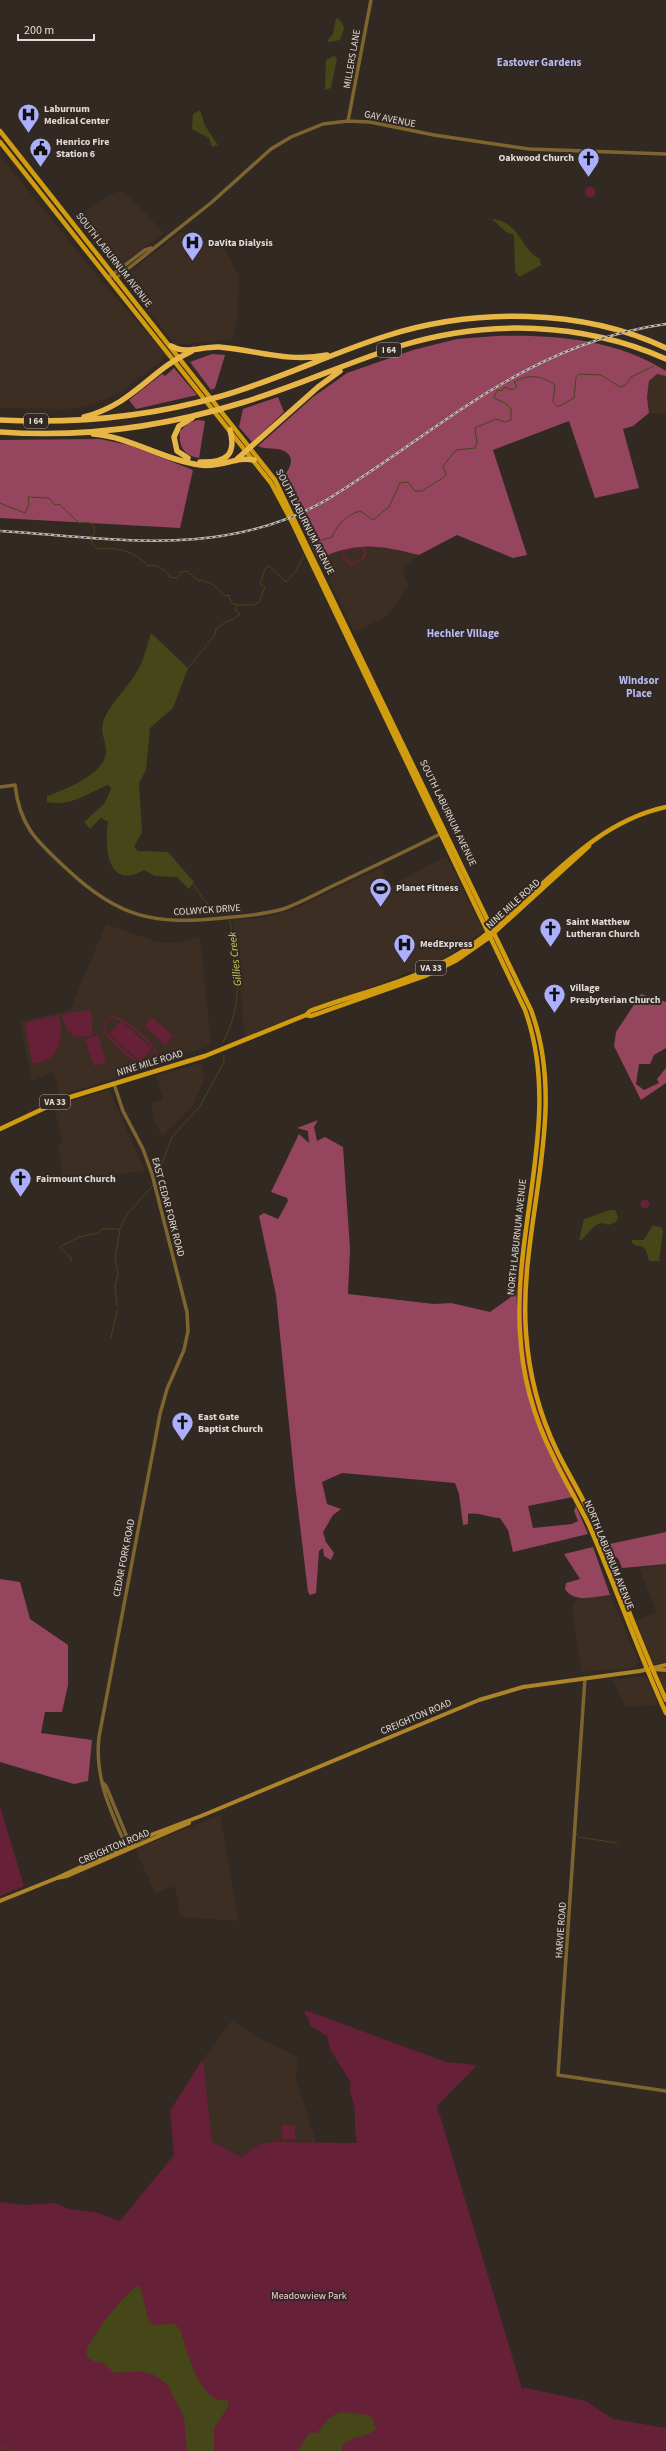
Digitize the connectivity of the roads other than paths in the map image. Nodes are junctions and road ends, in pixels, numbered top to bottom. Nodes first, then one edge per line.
1 (371, 0) edge
2 (348, 121) junction
3 (0, 131) edge
4 (0, 142) edge
5 (666, 154) edge
6 (115, 276) junction
7 (110, 280) junction
8 (171, 346) junction
9 (666, 348) edge
10 (195, 350) junction
11 (341, 352) junction
12 (177, 359) junction
13 (666, 359) edge
14 (350, 364) junction
15 (200, 414) junction
16 (0, 420) edge
17 (72, 420) junction
18 (230, 430) junction
19 (0, 432) edge
20 (77, 433) junction
21 (248, 449) junction
22 (235, 460) junction
23 (254, 460) junction
24 (0, 787) edge
25 (666, 807) edge
26 (446, 831) junction
27 (440, 834) junction
28 (461, 877) junction
29 (472, 885) junction
30 (491, 932) junction
31 (114, 1084) junction
32 (0, 1129) edge
33 (186, 1340) joint
34 (666, 1665) edge
35 (652, 1669) junction
36 (646, 1670) junction
37 (666, 1670) edge
38 (585, 1678) junction
39 (666, 1700) edge
40 (666, 1713) edge
41 (128, 1847) junction
42 (0, 1901) edge
43 (666, 2091) edge

1 - 2 street, MILLERS LANE
2 - 5 street, GAY AVENUE
2 - 6 street, GAY AVENUE
3 - 6 main road, SOUTH LABURNUM AVENUE
4 - 7 main road, SOUTH LABURNUM AVENUE
6 - 7 street, GAY AVENUE
6 - 8 main road, SOUTH LABURNUM AVENUE
7 - 12 main road, SOUTH LABURNUM AVENUE
8 - 10 highway
8 - 12 main road, SOUTH LABURNUM AVENUE
9 - 11 highway, I 64
10 - 11 highway
10 - 12 highway
11 - 17 highway, I 64
12 - 17 highway
12 - 18 main road, SOUTH LABURNUM AVENUE
12 - 21 main road, SOUTH LABURNUM AVENUE
13 - 14 highway, I 64
14 - 15 highway, I 64
14 - 21 highway
15 - 18 highway
15 - 20 highway, I 64
16 - 17 highway, I 64
18 - 21 main road, SOUTH LABURNUM AVENUE
19 - 20 highway, I 64
20 - 22 highway
21 - 22 highway
21 - 23 main road, SOUTH LABURNUM AVENUE
21 - 26 main road, SOUTH LABURNUM AVENUE
22 - 23 highway
23 - 27 main road, SOUTH LABURNUM AVENUE
24 - 27 street, COLWYCK DRIVE
25 - 30 main road, NINE MILE ROAD / VA 33
26 - 27 street, COLWYCK DRIVE
26 - 29 main road, SOUTH LABURNUM AVENUE
27 - 28 main road, SOUTH LABURNUM AVENUE
28 - 29 main road
28 - 30 main road, SOUTH LABURNUM AVENUE
29 - 30 main road, SOUTH LABURNUM AVENUE
30 - 31 main road, NINE MILE ROAD / VA 33
30 - 35 main road, NORTH LABURNUM AVENUE
30 - 36 main road, NORTH LABURNUM AVENUE
31 - 32 main road, NINE MILE ROAD / VA 33
31 - 33 street, EAST CEDAR FORK ROAD
33 - 41 street, CEDAR FORK ROAD
34 - 35 main road, CREIGHTON ROAD
35 - 36 main road, CREIGHTON ROAD
35 - 37 main road, CREIGHTON ROAD
35 - 39 main road, NORTH LABURNUM AVENUE
36 - 38 main road, CREIGHTON ROAD
36 - 40 main road, NORTH LABURNUM AVENUE
38 - 41 main road, CREIGHTON ROAD
38 - 43 street, HARVIE ROAD
41 - 42 main road, CREIGHTON ROAD

